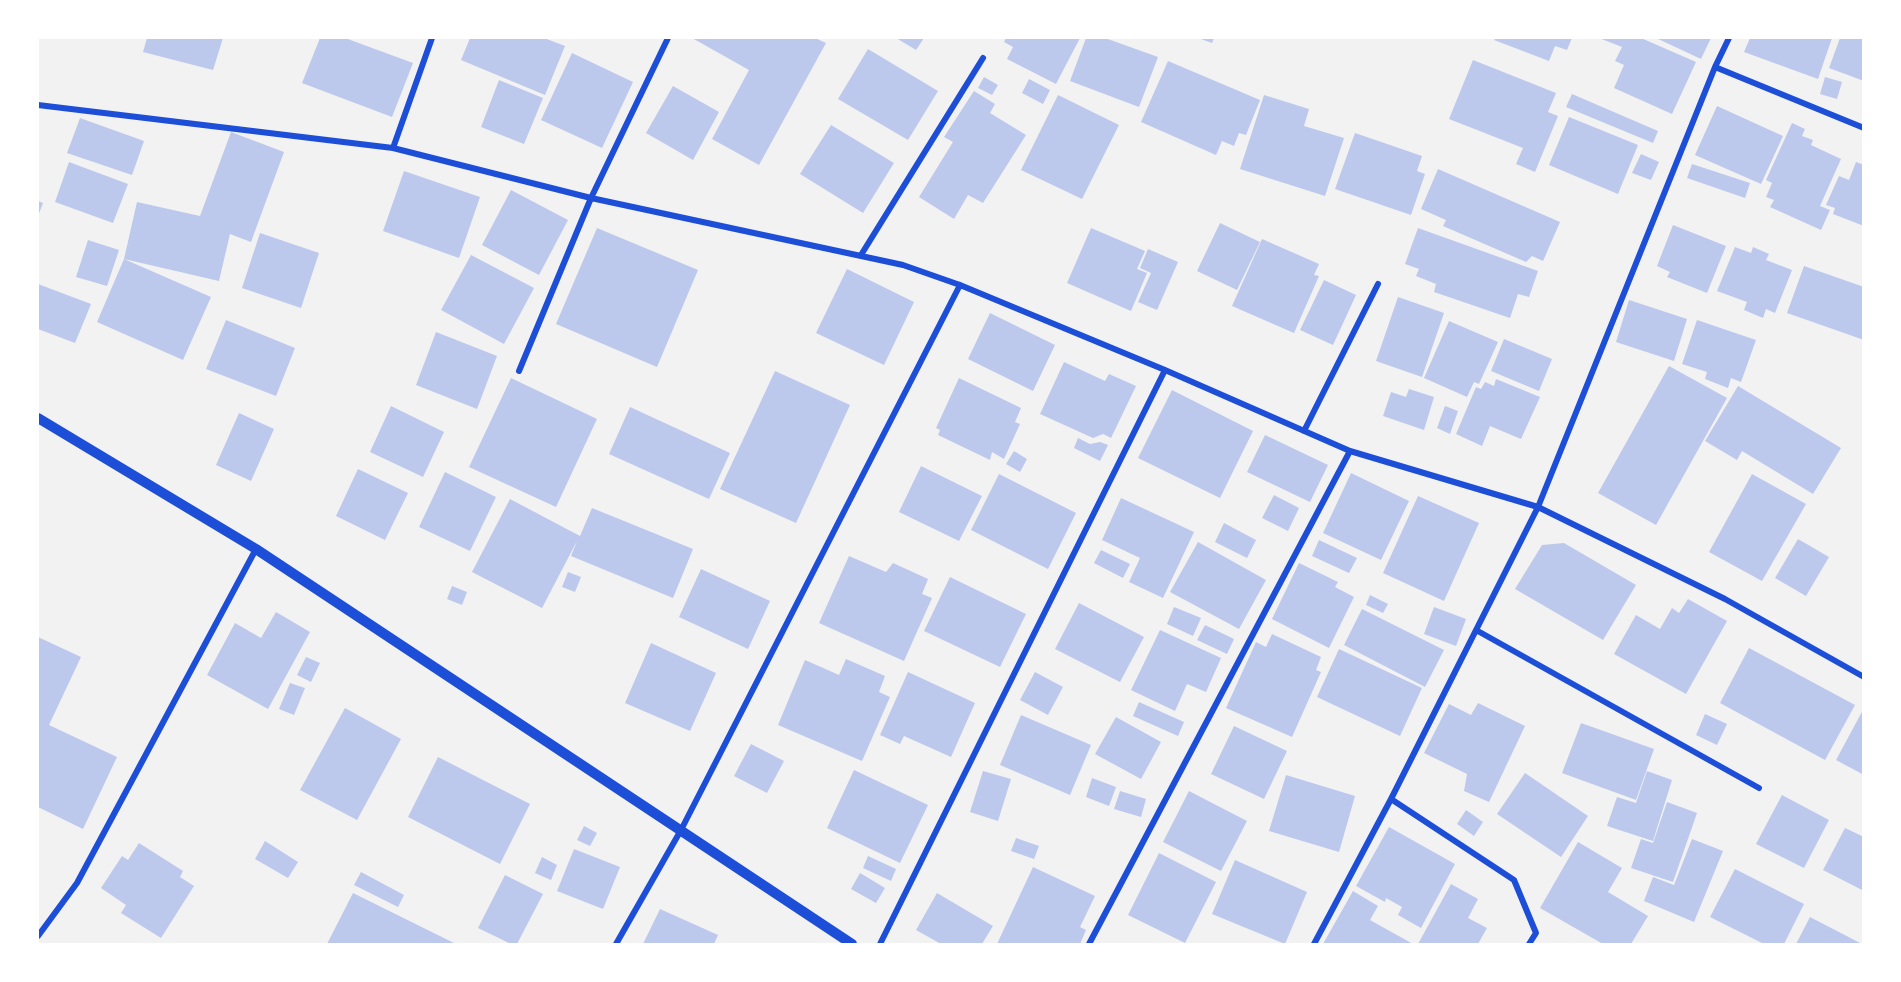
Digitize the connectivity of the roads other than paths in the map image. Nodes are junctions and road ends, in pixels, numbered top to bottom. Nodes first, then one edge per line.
1 (432, 38) edge
2 (668, 38) edge
3 (1729, 38) edge
4 (983, 58) dead end
5 (1715, 67) junction
6 (38, 105) edge
7 (1863, 128) edge
8 (393, 148) junction
9 (591, 198) junction
10 (861, 255) junction
11 (1378, 284) dead end
12 (960, 285) junction
13 (519, 370) dead end
14 (1165, 370) junction
15 (38, 418) edge
16 (1304, 431) junction
17 (1350, 451) junction
18 (1538, 507) junction
19 (256, 549) junction
20 (1476, 630) junction
21 (1863, 677) edge
22 (1760, 788) dead end
23 (1391, 799) junction
24 (681, 830) junction
25 (38, 936) edge
26 (616, 945) edge
27 (852, 945) edge
28 (880, 945) edge
29 (1089, 945) edge
30 (1314, 945) edge
31 (1529, 945) edge

1 - 8 street
2 - 9 street
3 - 5 street
4 - 10 street
5 - 7 street
5 - 18 street
6 - 8 street
8 - 9 street
9 - 10 street
9 - 13 street
10 - 12 street
11 - 16 street
12 - 14 street
12 - 24 street
14 - 16 street
14 - 28 street
15 - 19 street
16 - 17 street
17 - 18 street
17 - 29 street
18 - 20 street
18 - 21 street
19 - 24 street
19 - 25 street
20 - 22 street
20 - 23 street
23 - 30 street
23 - 31 street
24 - 26 street
24 - 27 street

